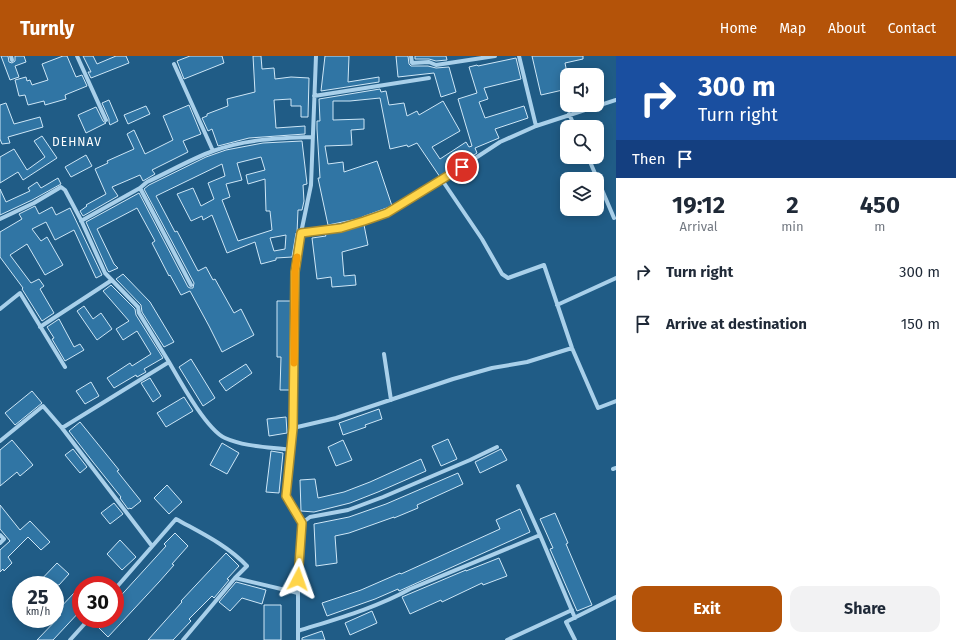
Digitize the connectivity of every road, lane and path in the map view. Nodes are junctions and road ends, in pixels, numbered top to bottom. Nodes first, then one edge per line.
1 (77, 56) edge
2 (316, 56) edge
3 (411, 56) edge
4 (495, 56) edge
5 (519, 56) edge
6 (174, 64) dead end
7 (429, 78) dead end
8 (314, 96) junction
9 (616, 100) edge
10 (569, 114) junction
11 (106, 120) dead end
12 (572, 120) edge
13 (536, 126) junction
14 (313, 137) junction
15 (213, 151) junction
16 (591, 164) edge
17 (442, 180) junction
18 (140, 188) junction
19 (614, 218) dead end
20 (0, 219) edge
21 (81, 221) junction
22 (301, 233) junction
23 (616, 278) edge
24 (112, 280) junction
25 (190, 285) dead end
26 (557, 305) junction
27 (0, 309) edge
28 (40, 327) junction
29 (572, 348) junction
30 (384, 354) dead end
31 (169, 362) junction
32 (64, 367) dead end
33 (390, 400) junction
34 (616, 401) edge
35 (62, 428) junction
36 (293, 428) junction
37 (0, 441) edge
38 (497, 447) dead end
39 (291, 450) junction
40 (518, 486) dead end
41 (302, 523) junction
42 (0, 535) edge
43 (540, 535) junction
44 (0, 543) edge
45 (152, 546) junction
46 (235, 578) junction
47 (124, 579) edge
48 (298, 593) junction
49 (616, 597) edge
50 (572, 610) junction
51 (575, 618) junction
52 (81, 628) edge
53 (298, 631) junction
54 (70, 640) edge
55 (183, 640) edge
56 (298, 640) edge
57 (507, 640) edge
58 (575, 640) edge

1 - 11 street
2 - 8 street
3 - 4 street
5 - 13 street
6 - 15 street
7 - 8 street
8 - 14 street
9 - 10 street
10 - 12 street
10 - 13 street
13 - 17 street
14 - 15 street
14 - 22 street
15 - 18 street
16 - 19 street
17 - 22 street
17 - 26 street
18 - 21 street
18 - 25 street
20 - 21 street
21 - 24 street
22 - 36 street
23 - 26 street
24 - 28 street
24 - 31 street
26 - 29 street
27 - 28 street
28 - 32 street
29 - 33 street
29 - 34 street
30 - 33 street
31 - 35 street
31 - 39 street
33 - 36 street
35 - 37 street
35 - 45 street
36 - 39 street
38 - 41 street
39 - 41 street
40 - 43 street
41 - 48 street
42 - 44 street
43 - 50 street
43 - 53 street
45 - 46 street
45 - 47 street
46 - 48 street
46 - 55 street
48 - 53 street
49 - 51 street
50 - 51 street
50 - 57 street
51 - 58 street
52 - 54 street
53 - 56 street

